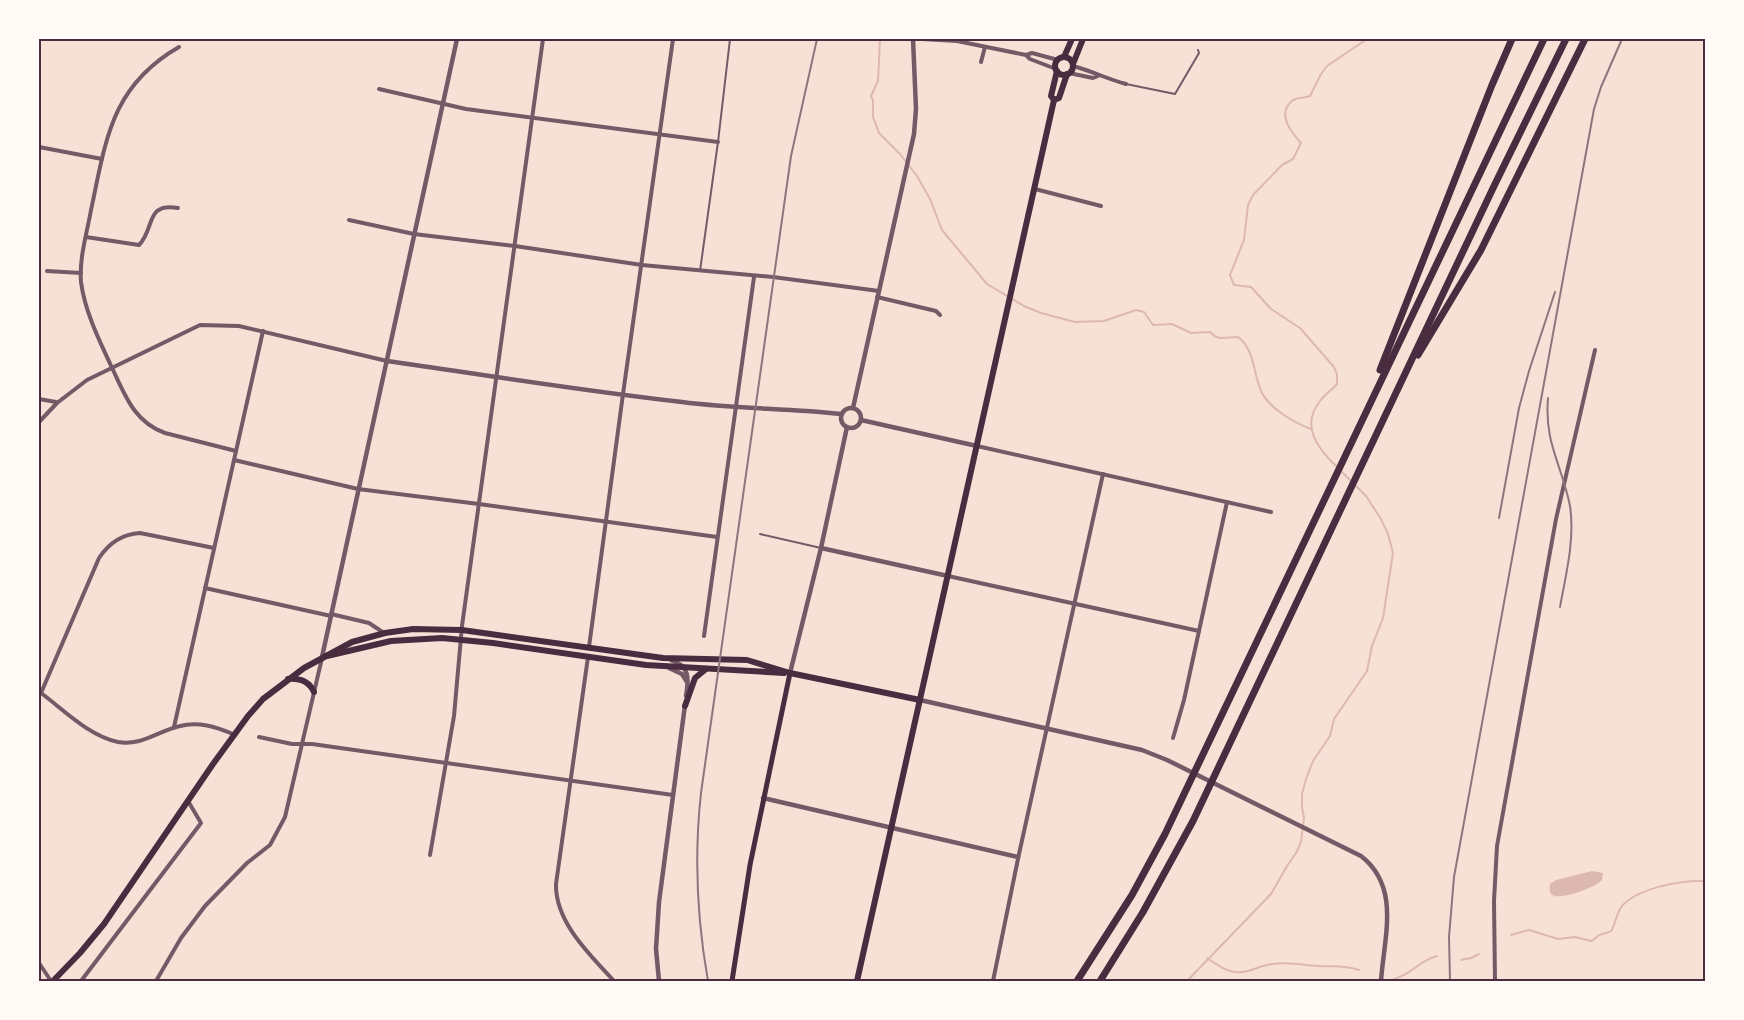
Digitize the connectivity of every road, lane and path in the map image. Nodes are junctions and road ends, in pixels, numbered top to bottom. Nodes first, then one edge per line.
1 (457, 39) edge
2 (543, 39) edge
3 (673, 39) edge
4 (730, 39) edge
5 (914, 39) edge
6 (922, 39) edge
7 (1072, 39) edge
8 (1083, 39) edge
9 (1512, 39) edge
10 (1544, 39) edge
11 (1566, 39) edge
12 (1585, 39) edge
13 (179, 47) dead end
14 (985, 47) junction
15 (1198, 50) dead end
16 (1026, 55) junction
17 (1061, 59) junction
18 (981, 62) dead end
19 (1073, 65) junction
20 (1057, 70) junction
21 (1068, 74) junction
22 (1098, 76) junction
23 (1126, 84) joint
24 (379, 89) dead end
25 (1054, 100) junction
26 (443, 104) junction
27 (532, 117) junction
28 (659, 135) junction
29 (718, 142) junction
30 (39, 147) edge
31 (102, 159) junction
32 (1035, 189) junction
33 (1101, 206) dead end
34 (178, 208) dead end
35 (350, 220) dead end
36 (414, 234) junction
37 (86, 237) junction
38 (515, 246) junction
39 (642, 265) junction
40 (47, 271) dead end
41 (700, 271) junction
42 (81, 273) junction
43 (754, 277) junction
44 (878, 294) junction
45 (940, 315) dead end
46 (263, 332) junction
47 (1595, 350) dead end
48 (387, 361) junction
49 (112, 367) junction
50 (497, 376) junction
51 (1398, 388) junction
52 (622, 394) junction
53 (39, 399) edge
54 (57, 403) junction
55 (736, 408) junction
56 (853, 408) junction
57 (842, 414) junction
58 (1363, 415) junction
59 (861, 420) junction
60 (39, 422) edge
61 (847, 427) junction
62 (976, 446) junction
63 (236, 451) junction
64 (234, 460) junction
65 (1103, 474) junction
66 (358, 489) junction
67 (1227, 502) junction
68 (479, 504) junction
69 (1271, 512) dead end
70 (605, 521) junction
71 (760, 534) dead end
72 (717, 537) junction
73 (214, 548) junction
74 (821, 548) junction
75 (948, 576) junction
76 (205, 588) junction
77 (1075, 604) junction
78 (331, 615) junction
79 (462, 630) junction
80 (1199, 631) junction
81 (385, 633) junction
82 (704, 636) dead end
83 (461, 639) junction
84 (589, 648) junction
85 (322, 657) junction
86 (588, 657) junction
87 (663, 658) junction
88 (656, 666) junction
89 (686, 668) junction
90 (707, 669) junction
91 (790, 673) junction
92 (288, 679) junction
93 (688, 685) junction
94 (40, 692) edge
95 (314, 692) junction
96 (920, 700) junction
97 (685, 706) junction
98 (174, 727) junction
99 (1047, 729) junction
100 (233, 734) junction
101 (259, 737) dead end
102 (1173, 738) dead end
103 (303, 744) junction
104 (446, 764) junction
105 (570, 780) junction
106 (673, 795) junction
107 (763, 798) junction
108 (188, 801) junction
109 (891, 828) junction
110 (430, 855) dead end
111 (1018, 857) junction
112 (39, 963) edge
113 (52, 981) edge
114 (81, 981) edge
115 (156, 981) edge
116 (614, 981) edge
117 (659, 981) edge
118 (732, 981) edge
119 (857, 981) edge
120 (993, 981) edge
121 (1075, 981) edge
122 (1100, 981) edge
123 (1381, 981) edge
124 (1495, 981) edge

1 - 26 street
2 - 27 street
3 - 28 street
4 - 29 lane
5 - 44 street
6 - 14 street
7 - 17 main road
8 - 19 main road
9 - 58 highway
10 - 58 highway
11 - 51 highway
12 - 51 highway
13 - 31 street
14 - 16 street
14 - 18 street
15 - 23 lane
16 - 17 street
16 - 20 street
17 - 19 main road
17 - 20 main road
19 - 21 main road
19 - 22 street
20 - 21 main road
20 - 25 main road
21 - 22 street
21 - 25 main road
22 - 23 street
24 - 26 street
25 - 32 main road
26 - 27 street
26 - 36 street
27 - 28 street
27 - 38 street
28 - 29 street
28 - 39 street
29 - 41 lane
30 - 31 street
31 - 37 street
32 - 33 street
32 - 62 main road
34 - 37 street
35 - 36 street
36 - 38 street
36 - 48 street
37 - 42 street
38 - 39 street
38 - 50 street
39 - 41 street
39 - 52 street
40 - 42 street
41 - 43 street
42 - 49 street
43 - 44 street
43 - 55 street
44 - 45 street
44 - 56 street
46 - 48 street
46 - 49 street
46 - 63 street
47 - 124 street
48 - 50 street
48 - 66 street
49 - 54 street
49 - 63 street
50 - 52 street
50 - 68 street
51 - 122 highway
52 - 55 street
52 - 70 street
53 - 54 street
54 - 60 street
55 - 57 street
55 - 72 street
56 - 57 street
56 - 59 street
57 - 61 street
58 - 121 highway
59 - 61 street
59 - 62 street
61 - 74 street
62 - 65 street
62 - 75 main road
63 - 64 street
64 - 66 street
64 - 73 street
65 - 67 street
65 - 77 street
66 - 68 street
66 - 78 street
67 - 69 street
67 - 80 street
68 - 70 street
68 - 79 street
70 - 72 street
70 - 84 street
71 - 74 lane
72 - 82 street
73 - 76 street
73 - 94 street
74 - 75 street
74 - 91 street
75 - 77 street
75 - 96 main road
76 - 78 street
76 - 98 street
77 - 80 street
77 - 99 street
78 - 81 street
78 - 85 street
79 - 81 main road
79 - 83 street
79 - 84 main road
80 - 102 street
81 - 85 main road
83 - 85 main road
83 - 86 main road
83 - 104 street
84 - 87 main road
85 - 92 main road
85 - 95 street
86 - 88 main road
86 - 105 street
87 - 89 street
87 - 91 main road
88 - 89 main road
88 - 93 street
89 - 90 main road
89 - 93 street
90 - 91 main road
90 - 97 main road
91 - 96 main road
91 - 107 main road
92 - 95 main road
92 - 100 main road
93 - 97 street
94 - 98 street
95 - 103 street
96 - 99 street
96 - 109 main road
97 - 106 street
98 - 100 street
99 - 111 street
99 - 123 street
100 - 108 main road
101 - 103 street
103 - 104 street
103 - 115 street
104 - 105 street
104 - 110 street
105 - 106 street
105 - 116 street
106 - 117 street
107 - 109 street
107 - 118 main road
108 - 113 main road
108 - 114 street
109 - 111 street
109 - 119 main road
111 - 120 street
112 - 113 street

